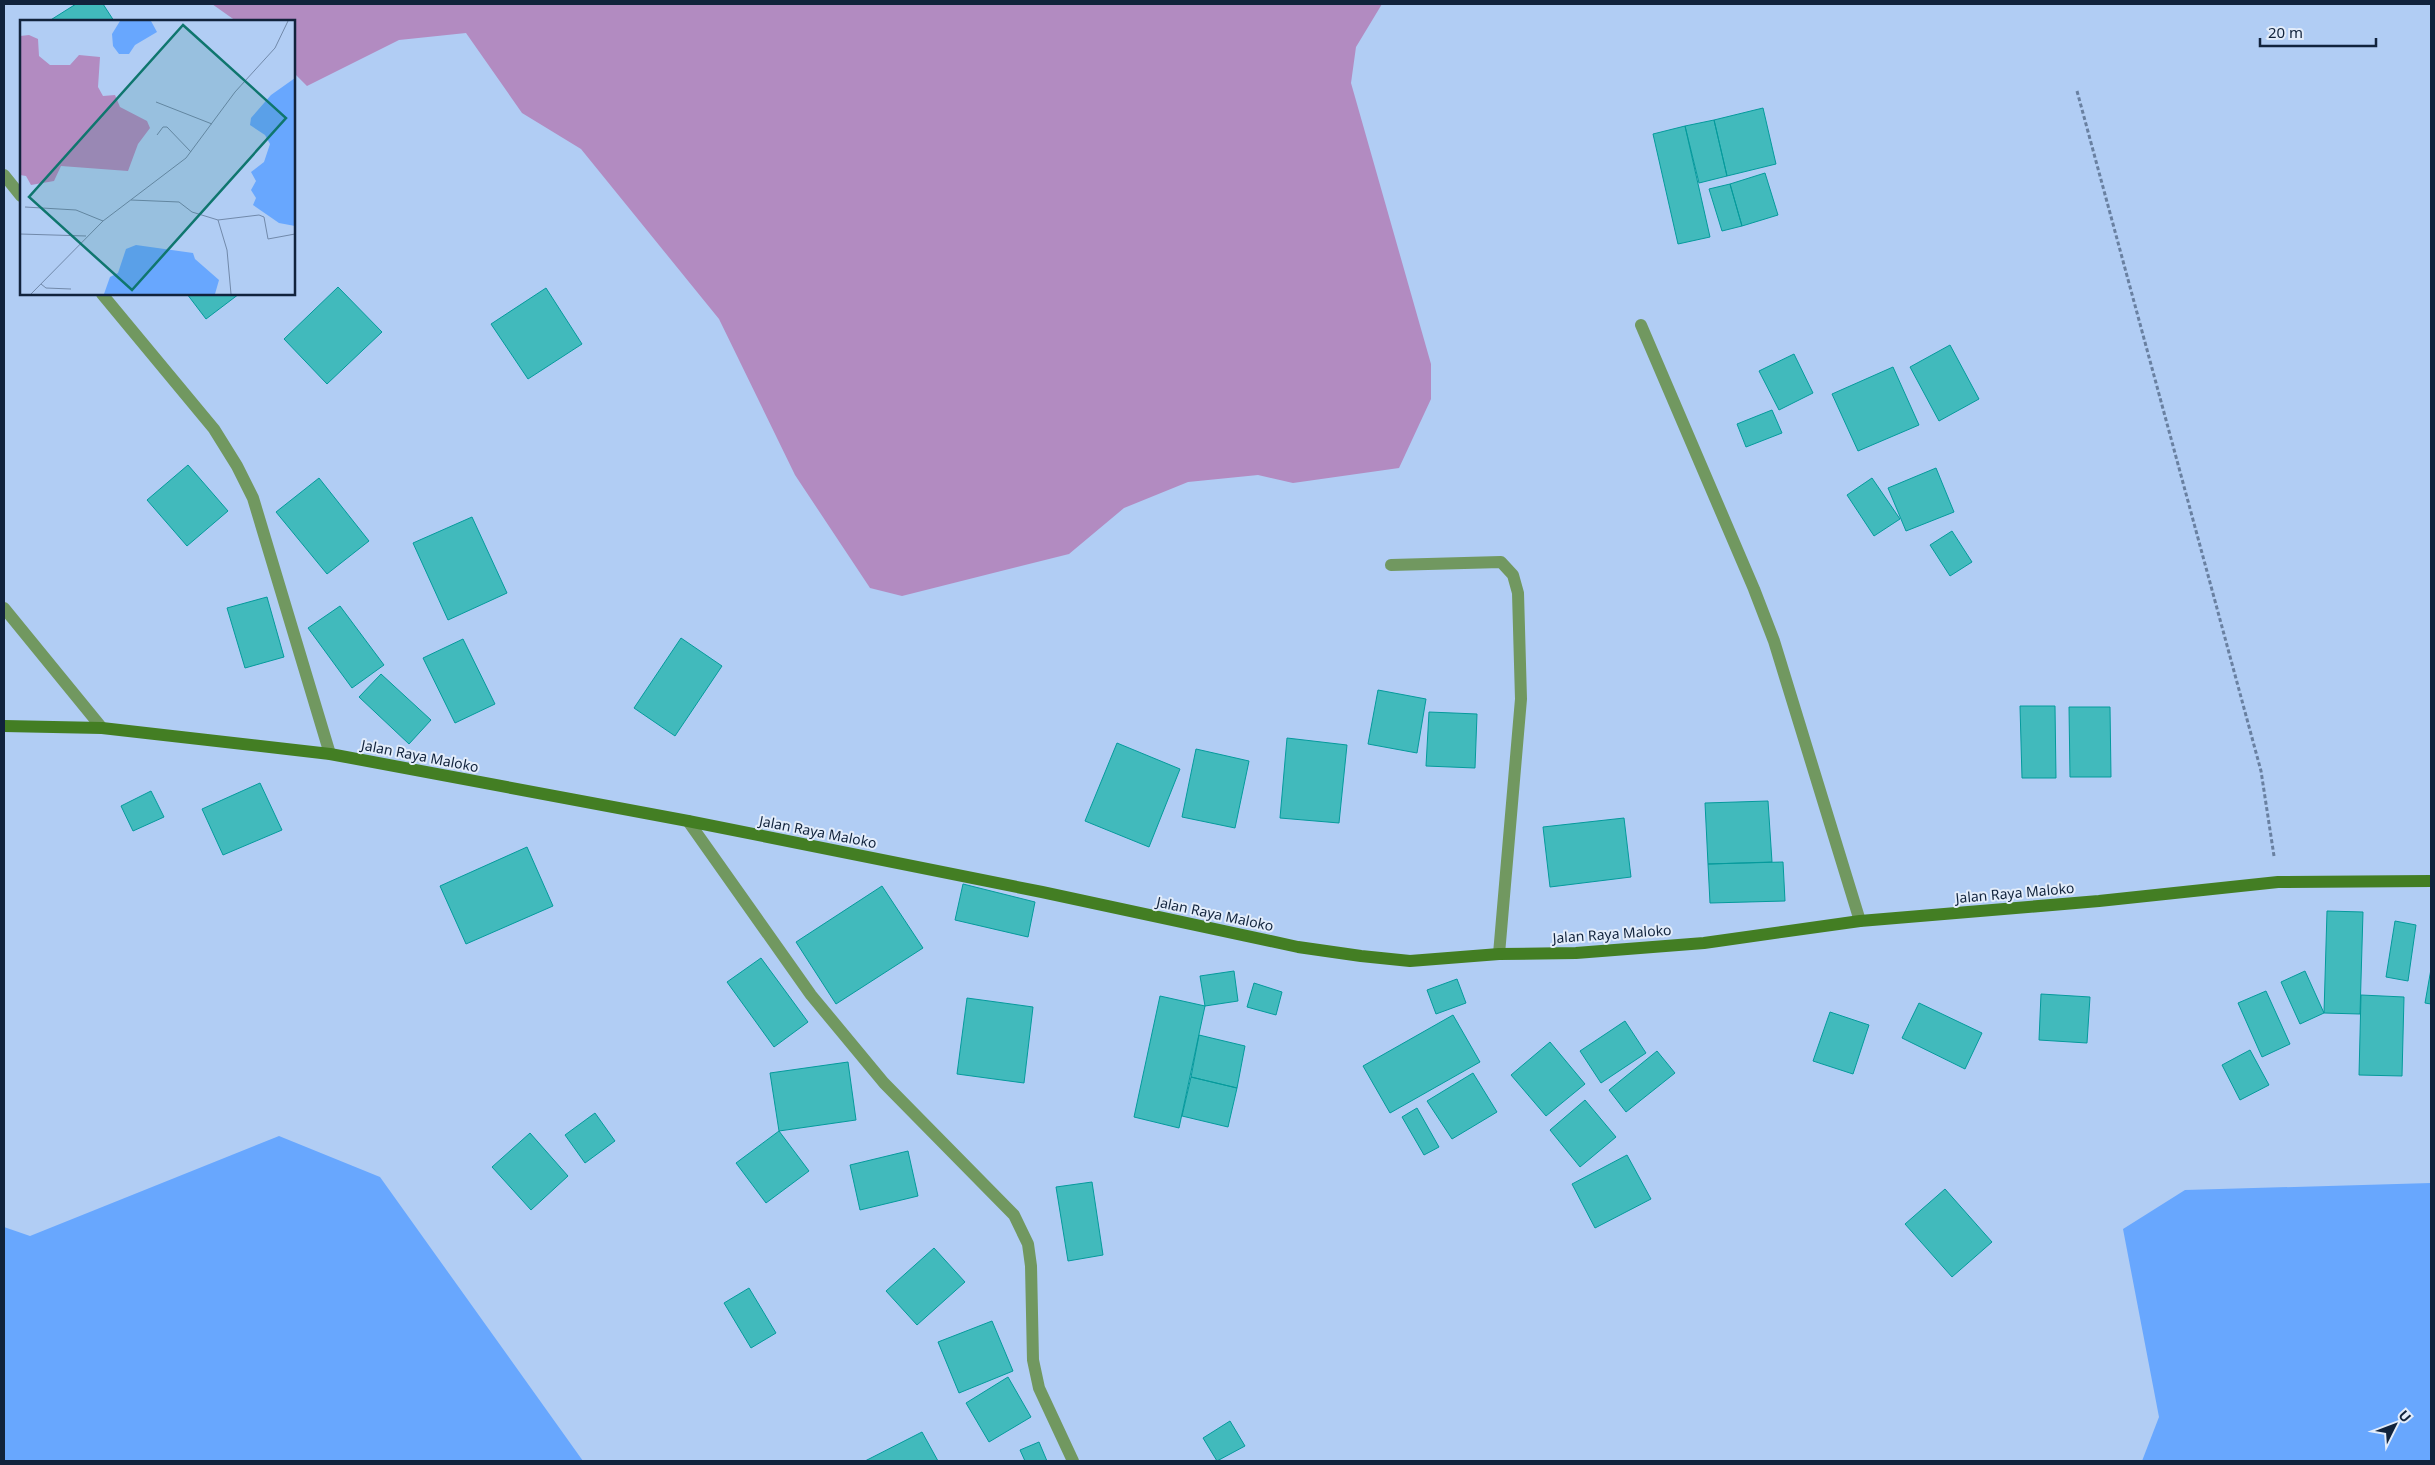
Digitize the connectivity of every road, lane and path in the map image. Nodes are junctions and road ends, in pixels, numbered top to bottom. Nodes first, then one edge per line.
1 (2077, 91) dead end
2 (4, 175) edge
3 (20, 195) edge
4 (103, 295) edge
5 (1640, 325) dead end
6 (1391, 565) dead end
7 (4, 608) edge
8 (4, 726) edge
9 (102, 728) junction
10 (330, 754) junction
11 (688, 822) junction
12 (2431, 881) edge
13 (2278, 882) junction
14 (1860, 921) junction
15 (1499, 954) junction
16 (1073, 1461) edge

1 - 13 path
2 - 3 street
4 - 10 street
5 - 14 street
6 - 15 street
7 - 9 street
8 - 9 street, Jalan Raya Maloko
9 - 10 street, Jalan Raya Maloko
10 - 11 street, Jalan Raya Maloko
11 - 15 street, Jalan Raya Maloko
11 - 16 street
12 - 13 street, Jalan Raya Maloko
13 - 14 street, Jalan Raya Maloko
14 - 15 street, Jalan Raya Maloko

